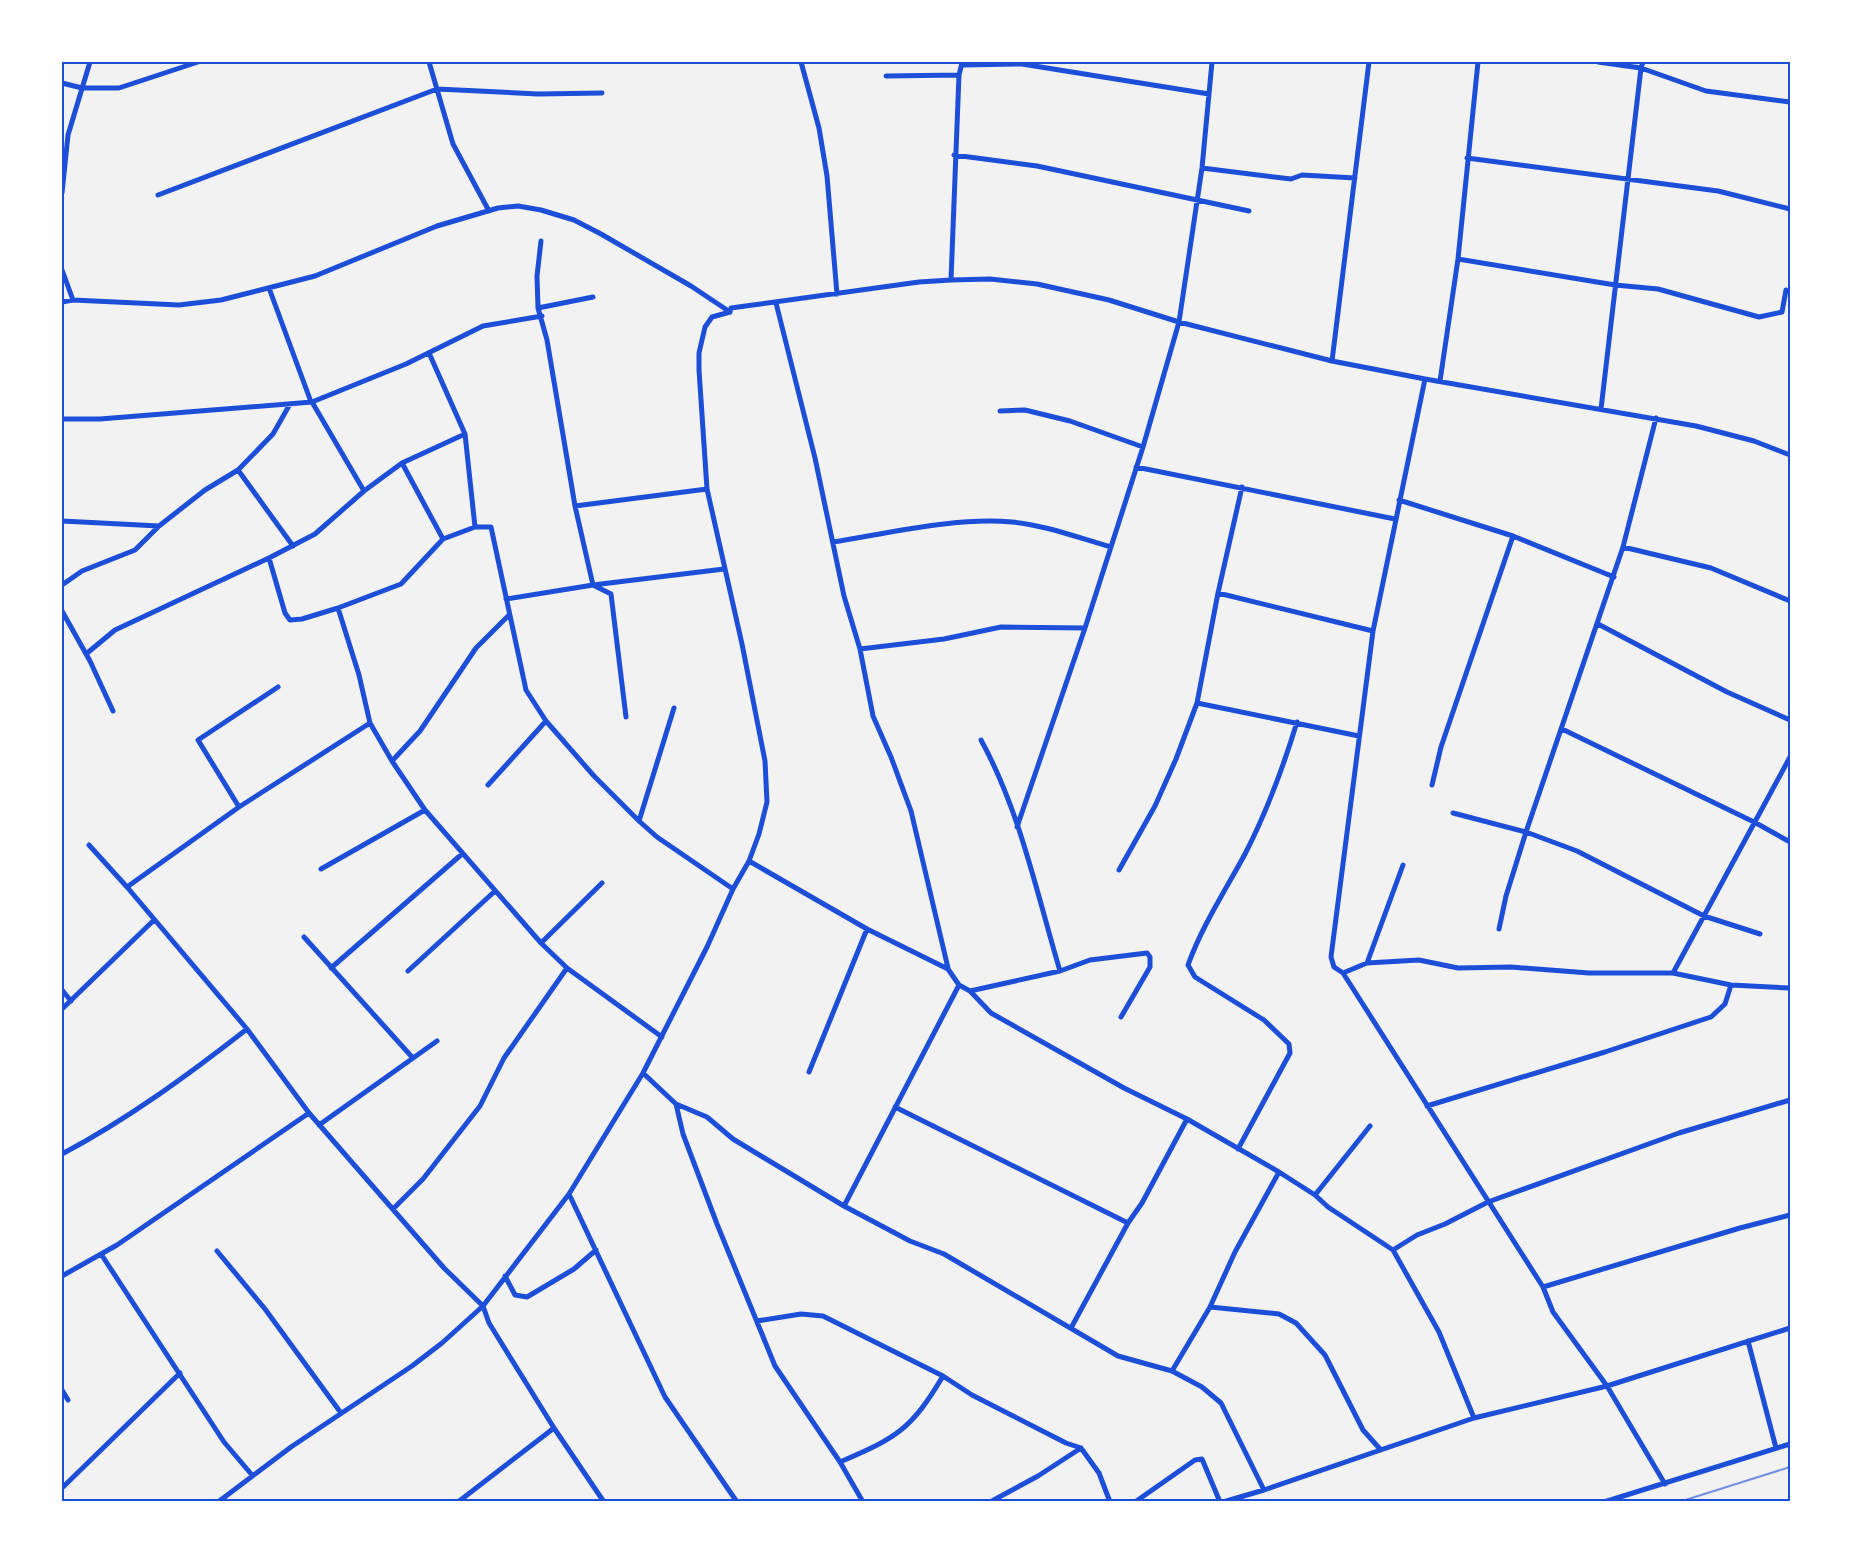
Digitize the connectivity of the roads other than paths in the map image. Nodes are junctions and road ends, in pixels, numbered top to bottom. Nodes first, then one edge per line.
1 (90, 62) edge
2 (198, 62) edge
3 (429, 62) edge
4 (801, 62) edge
5 (1212, 62) edge
6 (1369, 62) edge
7 (1478, 62) edge
8 (1598, 62) edge
9 (962, 63) edge
10 (1642, 65) edge
11 (959, 75) junction
12 (886, 76) dead end
13 (62, 83) edge
14 (82, 88) junction
15 (437, 89) junction
16 (602, 93) dead end
17 (1209, 94) junction
18 (1791, 102) edge
19 (954, 155) junction
20 (1467, 158) junction
21 (1202, 168) junction
22 (1355, 178) junction
23 (1629, 179) junction
24 (62, 185) edge
25 (62, 193) edge
26 (158, 195) dead end
27 (1197, 199) junction
28 (1791, 209) edge
29 (489, 211) junction
30 (1249, 211) dead end
31 (541, 241) dead end
32 (1458, 259) junction
33 (62, 270) edge
34 (951, 280) junction
35 (1616, 285) junction
36 (269, 288) junction
37 (1786, 290) dead end
38 (837, 294) junction
39 (593, 297) dead end
40 (73, 300) junction
41 (62, 302) edge
42 (777, 303) junction
43 (538, 308) junction
44 (730, 312) junction
45 (542, 316) junction
46 (1179, 322) junction
47 (429, 353) junction
48 (1332, 361) junction
49 (1425, 379) junction
50 (1440, 381) junction
51 (311, 402) junction
52 (290, 404) junction
53 (1601, 409) junction
54 (1000, 411) dead end
55 (1656, 418) junction
56 (62, 419) edge
57 (465, 434) junction
58 (1143, 447) junction
59 (1791, 455) edge
60 (402, 463) junction
61 (1136, 467) junction
62 (238, 470) junction
63 (1242, 487) junction
64 (707, 489) junction
65 (364, 491) junction
66 (1399, 500) junction
67 (575, 506) junction
68 (1395, 519) junction
69 (62, 521) edge
70 (159, 526) junction
71 (475, 527) junction
72 (1513, 536) junction
73 (443, 539) junction
74 (833, 542) junction
75 (293, 546) junction
76 (1111, 547) junction
77 (1623, 547) junction
78 (269, 558) junction
79 (724, 569) junction
80 (1614, 577) junction
81 (62, 585) edge
82 (593, 585) junction
83 (1218, 593) junction
84 (506, 599) junction
85 (1791, 601) edge
86 (338, 608) junction
87 (62, 611) edge
88 (509, 615) junction
89 (1598, 624) junction
90 (1085, 628) junction
91 (1373, 632) junction
92 (860, 649) junction
93 (86, 654) junction
94 (278, 687) dead end
95 (1197, 703) junction
96 (674, 708) dead end
97 (112, 711) dead end
98 (626, 717) dead end
99 (1791, 720) edge
100 (546, 721) junction
101 (1297, 722) junction
102 (370, 723) junction
103 (1562, 729) junction
104 (1359, 736) junction
105 (981, 740) dead end
106 (1791, 757) edge
107 (392, 761) junction
108 (488, 785) dead end
109 (1432, 785) dead end
110 (239, 807) junction
111 (425, 810) junction
112 (1453, 813) dead end
113 (639, 821) junction
114 (1756, 823) junction
115 (1017, 827) junction
116 (1526, 832) junction
117 (1791, 842) edge
118 (89, 845) dead end
119 (462, 854) junction
120 (749, 861) junction
121 (1403, 865) dead end
122 (321, 868) dead end
123 (1119, 870) dead end
124 (603, 883) dead end
125 (127, 887) junction
126 (733, 889) junction
127 (495, 891) junction
128 (1704, 916) junction
129 (154, 920) junction
130 (867, 929) junction
131 (1499, 930) dead end
132 (1760, 934) dead end
133 (304, 937) dead end
134 (541, 943) junction
135 (1367, 963) junction
136 (330, 968) junction
137 (567, 968) junction
138 (948, 969) junction
139 (408, 971) dead end
140 (1060, 971) junction
141 (1343, 973) junction
142 (1673, 973) junction
143 (959, 985) junction
144 (1731, 985) junction
145 (1791, 988) edge
146 (62, 990) edge
147 (970, 991) junction
148 (71, 1001) junction
149 (62, 1009) edge
150 (1121, 1017) dead end
151 (247, 1029) junction
152 (662, 1037) junction
153 (437, 1041) dead end
154 (412, 1057) junction
155 (808, 1072) dead end
156 (643, 1073) junction
157 (1791, 1100) edge
158 (676, 1104) junction
159 (1427, 1106) junction
160 (895, 1107) junction
161 (309, 1113) junction
162 (1187, 1119) junction
163 (319, 1125) junction
164 (1370, 1126) dead end
165 (1238, 1149) junction
166 (62, 1154) edge
167 (1279, 1172) junction
168 (569, 1194) junction
169 (1315, 1195) junction
170 (1488, 1202) junction
171 (844, 1206) junction
172 (393, 1209) junction
173 (1791, 1215) edge
174 (1128, 1223) junction
175 (596, 1250) junction
176 (1393, 1250) junction
177 (217, 1251) dead end
178 (101, 1254) junction
179 (62, 1276) edge
180 (506, 1276) junction
181 (1543, 1287) junction
182 (483, 1306) junction
183 (1210, 1307) junction
184 (757, 1321) junction
185 (1791, 1328) edge
186 (1071, 1329) junction
187 (1749, 1341) junction
188 (1172, 1371) junction
189 (180, 1373) junction
190 (943, 1376) junction
191 (1607, 1386) junction
192 (62, 1390) edge
193 (68, 1400) dead end
194 (341, 1413) junction
195 (1473, 1418) junction
196 (554, 1428) junction
197 (1791, 1444) edge
198 (1081, 1448) junction
199 (1776, 1448) junction
200 (1380, 1449) junction
201 (840, 1462) junction
202 (252, 1475) junction
203 (1665, 1484) junction
204 (62, 1488) edge
205 (1264, 1490) junction
206 (218, 1502) edge
207 (458, 1502) edge
208 (604, 1502) edge
209 (737, 1502) edge
210 (863, 1502) edge
211 (990, 1502) edge
212 (1110, 1502) edge
213 (1135, 1502) edge
214 (1221, 1502) edge
215 (1604, 1502) edge

1 - 14 street
2 - 14 street
3 - 15 street
4 - 38 street
5 - 17 street
6 - 22 street
7 - 20 street
8 - 10 street
9 - 11 street
9 - 17 street
10 - 18 street
10 - 23 street
11 - 12 street
11 - 19 street
13 - 14 street
14 - 24 street
15 - 16 street
15 - 26 street
15 - 29 street
17 - 21 street
19 - 27 street
19 - 34 street
20 - 23 street
20 - 32 street
21 - 22 street
21 - 27 street
22 - 48 street
23 - 28 street
23 - 35 street
24 - 25 street
27 - 30 street
27 - 46 street
29 - 36 street
29 - 44 street
31 - 43 street
32 - 35 street
32 - 50 street
33 - 40 street
34 - 38 street
34 - 46 street
35 - 37 street
35 - 53 street
36 - 40 street
36 - 51 street
38 - 42 street
39 - 43 street
40 - 41 street
42 - 44 street
42 - 74 street
43 - 45 street
44 - 64 street
45 - 47 street
45 - 67 street
46 - 48 street
46 - 58 street
47 - 51 street
47 - 57 street
48 - 49 street
49 - 50 street
49 - 66 street
50 - 53 street
51 - 52 street
51 - 65 street
52 - 56 street
52 - 62 street
53 - 55 street
54 - 58 street
55 - 59 street
55 - 77 street
57 - 60 street
57 - 71 street
58 - 61 street
60 - 65 street
60 - 73 street
61 - 63 street
61 - 76 street
62 - 70 street
62 - 75 street
63 - 68 street
63 - 83 street
64 - 67 street
64 - 79 street
65 - 75 street
66 - 68 street
66 - 72 street
67 - 82 street
68 - 91 street
69 - 70 street
70 - 81 street
71 - 73 street
71 - 84 street
72 - 80 street
72 - 109 street
73 - 86 street
74 - 76 street
74 - 92 street
75 - 78 street
76 - 90 street
77 - 80 street
77 - 85 street
78 - 86 street
78 - 93 street
79 - 82 street
79 - 120 street
80 - 89 street
82 - 84 street
82 - 98 street
83 - 91 street
83 - 95 street
84 - 88 street
86 - 102 street
87 - 93 street
88 - 100 street
88 - 107 street
89 - 99 street
89 - 103 street
90 - 92 street
90 - 115 street
91 - 104 street
92 - 138 street
93 - 97 street
94 - 110 street
95 - 101 street
95 - 123 street
96 - 113 street
100 - 108 street
100 - 113 street
101 - 104 street
101 - 165 street
102 - 107 street
102 - 110 street
103 - 114 street
103 - 116 street
104 - 141 street
105 - 115 street
106 - 114 street
107 - 111 street
110 - 125 street
111 - 119 street
111 - 122 street
112 - 116 street
113 - 126 street
114 - 117 street
114 - 128 street
115 - 140 street
116 - 128 street
116 - 131 street
118 - 125 street
119 - 127 street
119 - 136 street
120 - 126 street
120 - 130 street
121 - 135 street
124 - 134 street
125 - 129 street
126 - 152 street
127 - 134 street
127 - 139 street
128 - 132 street
128 - 142 street
129 - 148 street
129 - 151 street
130 - 138 street
130 - 155 street
133 - 136 street
134 - 137 street
135 - 141 street
135 - 142 street
136 - 154 street
137 - 152 street
137 - 172 street
138 - 143 street
140 - 147 street
140 - 150 street
141 - 159 street
142 - 144 street
143 - 147 street
143 - 160 street
144 - 145 street
144 - 159 street
146 - 148 street
147 - 162 street
148 - 149 street
151 - 161 street
151 - 166 street
152 - 156 street
153 - 154 street
154 - 163 street
156 - 158 street
156 - 168 street
157 - 170 street
158 - 171 street
158 - 184 street
159 - 170 street
160 - 171 street
160 - 174 street
161 - 163 street
161 - 178 street
162 - 165 street
162 - 174 street
163 - 172 street
164 - 169 street
165 - 167 street
167 - 169 street
167 - 183 street
168 - 175 street
168 - 180 street
169 - 176 street
170 - 176 street
170 - 181 street
171 - 186 street
172 - 182 street
173 - 181 street
174 - 186 street
175 - 180 street
175 - 209 street
176 - 195 street
177 - 194 street
178 - 179 street
178 - 189 street
180 - 182 street
181 - 191 street
182 - 194 street
182 - 196 street
183 - 188 street
183 - 200 street
184 - 190 street
184 - 201 street
185 - 187 street
186 - 188 street
187 - 191 street
187 - 199 street
188 - 205 street
189 - 202 street
189 - 204 street
190 - 198 street
190 - 201 street
191 - 195 street
191 - 203 street
192 - 193 street
194 - 202 street
195 - 200 street
196 - 207 street
196 - 208 street
197 - 199 street
198 - 211 street
198 - 212 street
199 - 203 street
200 - 205 street
201 - 210 street
202 - 206 street
203 - 215 street
205 - 214 street
213 - 214 street

